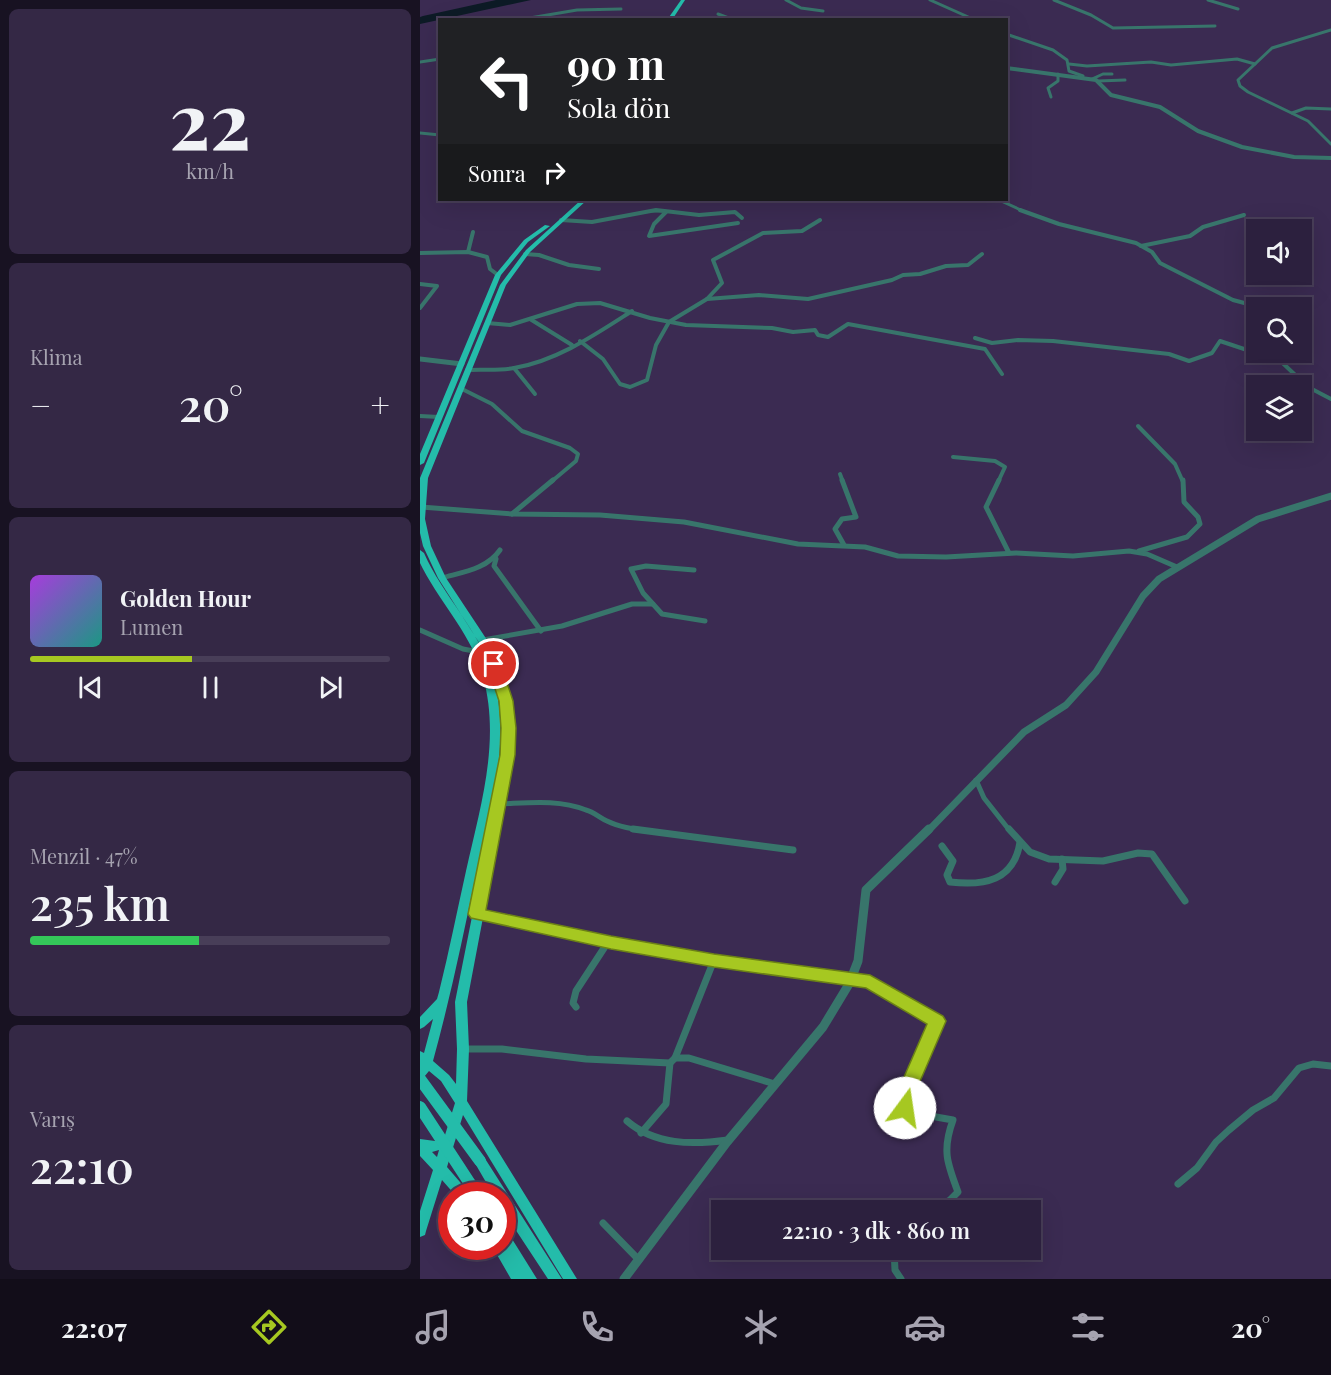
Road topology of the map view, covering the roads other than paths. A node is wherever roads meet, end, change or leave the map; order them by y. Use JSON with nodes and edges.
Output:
{"nodes":[{"id":1,"x":683,"y":0,"type":"edge"},
{"id":2,"x":689,"y":0,"type":"edge"},
{"id":3,"x":786,"y":0,"type":"edge"},
{"id":4,"x":930,"y":0,"type":"edge"},
{"id":5,"x":1054,"y":0,"type":"edge"},
{"id":6,"x":1208,"y":0,"type":"edge"},
{"id":7,"x":621,"y":9,"type":"dead end"},
{"id":8,"x":1238,"y":9,"type":"dead end"},
{"id":9,"x":823,"y":11,"type":"dead end"},
{"id":10,"x":551,"y":14,"type":"junction"},
{"id":11,"x":718,"y":14,"type":"dead end"},
{"id":12,"x":531,"y":18,"type":"edge"},
{"id":13,"x":556,"y":18,"type":"edge"},
{"id":14,"x":670,"y":18,"type":"edge"},
{"id":15,"x":677,"y":18,"type":"edge"},
{"id":16,"x":729,"y":18,"type":"edge"},
{"id":17,"x":970,"y":18,"type":"edge"},
{"id":18,"x":1215,"y":26,"type":"dead end"},
{"id":19,"x":1331,"y":30,"type":"edge"},
{"id":20,"x":1008,"y":35,"type":"edge"},
{"id":21,"x":438,"y":60,"type":"edge"},
{"id":22,"x":420,"y":62,"type":"edge"},
{"id":23,"x":432,"y":62,"type":"junction"},
{"id":24,"x":1255,"y":63,"type":"junction"},
{"id":25,"x":438,"y":64,"type":"edge"},
{"id":26,"x":1069,"y":64,"type":"junction"},
{"id":27,"x":1008,"y":68,"type":"edge"},
{"id":28,"x":1058,"y":74,"type":"junction"},
{"id":29,"x":1112,"y":74,"type":"dead end"},
{"id":30,"x":1083,"y":76,"type":"junction"},
{"id":31,"x":1092,"y":79,"type":"junction"},
{"id":32,"x":1125,"y":80,"type":"dead end"},
{"id":33,"x":1098,"y":81,"type":"junction"},
{"id":34,"x":1051,"y":97,"type":"dead end"},
{"id":35,"x":1331,"y":109,"type":"edge"},
{"id":36,"x":1292,"y":113,"type":"junction"},
{"id":37,"x":420,"y":133,"type":"edge"},
{"id":38,"x":438,"y":135,"type":"edge"},
{"id":39,"x":1322,"y":136,"type":"junction"},
{"id":40,"x":1331,"y":136,"type":"edge"},
{"id":41,"x":1331,"y":144,"type":"edge"},
{"id":42,"x":1331,"y":158,"type":"edge"},
{"id":43,"x":574,"y":201,"type":"edge"},
{"id":44,"x":583,"y":201,"type":"edge"},
{"id":45,"x":1001,"y":201,"type":"edge"},
{"id":46,"x":666,"y":212,"type":"junction"},
{"id":47,"x":1244,"y":215,"type":"dead end"},
{"id":48,"x":742,"y":218,"type":"dead end"},
{"id":49,"x":561,"y":220,"type":"junction"},
{"id":50,"x":820,"y":220,"type":"dead end"},
{"id":51,"x":738,"y":222,"type":"dead end"},
{"id":52,"x":473,"y":232,"type":"dead end"},
{"id":53,"x":1141,"y":246,"type":"junction"},
{"id":54,"x":468,"y":252,"type":"junction"},
{"id":55,"x":420,"y":253,"type":"edge"},
{"id":56,"x":525,"y":254,"type":"junction"},
{"id":57,"x":982,"y":254,"type":"dead end"},
{"id":58,"x":599,"y":269,"type":"dead end"},
{"id":59,"x":498,"y":275,"type":"junction"},
{"id":60,"x":420,"y":284,"type":"edge"},
{"id":61,"x":707,"y":299,"type":"junction"},
{"id":62,"x":1246,"y":303,"type":"edge"},
{"id":63,"x":420,"y":308,"type":"edge"},
{"id":64,"x":632,"y":310,"type":"junction"},
{"id":65,"x":530,"y":319,"type":"junction"},
{"id":66,"x":669,"y":322,"type":"junction"},
{"id":67,"x":487,"y":323,"type":"junction"},
{"id":68,"x":975,"y":338,"type":"dead end"},
{"id":69,"x":580,"y":341,"type":"junction"},
{"id":70,"x":572,"y":345,"type":"junction"},
{"id":71,"x":1246,"y":350,"type":"edge"},
{"id":72,"x":420,"y":359,"type":"edge"},
{"id":73,"x":1283,"y":363,"type":"edge"},
{"id":74,"x":465,"y":367,"type":"junction"},
{"id":75,"x":514,"y":368,"type":"junction"},
{"id":76,"x":1002,"y":374,"type":"dead end"},
{"id":77,"x":460,"y":388,"type":"junction"},
{"id":78,"x":535,"y":394,"type":"dead end"},
{"id":79,"x":1331,"y":399,"type":"edge"},
{"id":80,"x":420,"y":416,"type":"edge"},
{"id":81,"x":439,"y":417,"type":"junction"},
{"id":82,"x":1138,"y":426,"type":"dead end"},
{"id":83,"x":422,"y":452,"type":"edge"},
{"id":84,"x":953,"y":457,"type":"dead end"},
{"id":85,"x":420,"y":463,"type":"edge"},
{"id":86,"x":840,"y":474,"type":"dead end"},
{"id":87,"x":1331,"y":496,"type":"edge"},
{"id":88,"x":421,"y":507,"type":"edge"},
{"id":89,"x":512,"y":514,"type":"junction"},
{"id":90,"x":844,"y":545,"type":"junction"},
{"id":91,"x":500,"y":550,"type":"dead end"},
{"id":92,"x":1135,"y":552,"type":"junction"},
{"id":93,"x":420,"y":553,"type":"edge"},
{"id":94,"x":1009,"y":553,"type":"junction"},
{"id":95,"x":496,"y":559,"type":"junction"},
{"id":96,"x":1178,"y":567,"type":"junction"},
{"id":97,"x":694,"y":570,"type":"dead end"},
{"id":98,"x":442,"y":578,"type":"junction"},
{"id":99,"x":653,"y":604,"type":"junction"},
{"id":100,"x":705,"y":621,"type":"dead end"},
{"id":101,"x":420,"y":630,"type":"edge"},
{"id":102,"x":541,"y":631,"type":"junction"},
{"id":103,"x":483,"y":640,"type":"junction"},
{"id":104,"x":479,"y":652,"type":"junction"},
{"id":105,"x":976,"y":780,"type":"junction"},
{"id":106,"x":499,"y":804,"type":"junction"},
{"id":107,"x":1020,"y":841,"type":"junction"},
{"id":108,"x":942,"y":846,"type":"dead end"},
{"id":109,"x":793,"y":850,"type":"dead end"},
{"id":110,"x":1062,"y":859,"type":"junction"},
{"id":111,"x":1055,"y":882,"type":"dead end"},
{"id":112,"x":1185,"y":901,"type":"dead end"},
{"id":113,"x":477,"y":914,"type":"junction"},
{"id":114,"x":608,"y":942,"type":"junction"},
{"id":115,"x":714,"y":960,"type":"junction"},
{"id":116,"x":849,"y":980,"type":"junction"},
{"id":117,"x":443,"y":1001,"type":"junction"},
{"id":118,"x":576,"y":1007,"type":"dead end"},
{"id":119,"x":420,"y":1024,"type":"edge"},
{"id":120,"x":463,"y":1049,"type":"junction"},
{"id":121,"x":673,"y":1060,"type":"junction"},
{"id":122,"x":422,"y":1064,"type":"edge"},
{"id":123,"x":1331,"y":1066,"type":"edge"},
{"id":124,"x":445,"y":1078,"type":"junction"},
{"id":125,"x":420,"y":1080,"type":"edge"},
{"id":126,"x":775,"y":1084,"type":"junction"},
{"id":127,"x":461,"y":1102,"type":"junction"},
{"id":128,"x":420,"y":1107,"type":"edge"},
{"id":129,"x":627,"y":1121,"type":"dead end"},
{"id":130,"x":640,"y":1133,"type":"junction"},
{"id":131,"x":450,"y":1136,"type":"junction"},
{"id":132,"x":729,"y":1140,"type":"junction"},
{"id":133,"x":420,"y":1146,"type":"edge"},
{"id":134,"x":439,"y":1168,"type":"junction"},
{"id":135,"x":452,"y":1182,"type":"edge"},
{"id":136,"x":469,"y":1182,"type":"edge"},
{"id":137,"x":493,"y":1182,"type":"edge"},
{"id":138,"x":1178,"y":1184,"type":"dead end"},
{"id":139,"x":950,"y":1200,"type":"edge"},
{"id":140,"x":516,"y":1218,"type":"edge"},
{"id":141,"x":603,"y":1223,"type":"dead end"},
{"id":142,"x":420,"y":1231,"type":"edge"},
{"id":143,"x":516,"y":1257,"type":"edge"},
{"id":144,"x":506,"y":1260,"type":"edge"},
{"id":145,"x":639,"y":1260,"type":"junction"},
{"id":146,"x":894,"y":1260,"type":"edge"},
{"id":147,"x":518,"y":1279,"type":"edge"},
{"id":148,"x":530,"y":1279,"type":"edge"},
{"id":149,"x":555,"y":1279,"type":"edge"},
{"id":150,"x":570,"y":1279,"type":"edge"},
{"id":151,"x":624,"y":1279,"type":"edge"},
{"id":152,"x":901,"y":1279,"type":"edge"}],
"edges":[{"from":1,"to":14,"type":"highway"},
{"from":2,"to":15,"type":"highway"},
{"from":3,"to":9,"type":"street"},
{"from":4,"to":17,"type":"street"},
{"from":5,"to":18,"type":"street"},
{"from":6,"to":8,"type":"street"},
{"from":7,"to":10,"type":"street"},
{"from":10,"to":12,"type":"street"},
{"from":10,"to":13,"type":"street"},
{"from":11,"to":16,"type":"street"},
{"from":19,"to":24,"type":"street"},
{"from":20,"to":26,"type":"street"},
{"from":21,"to":23,"type":"street"},
{"from":22,"to":23,"type":"street"},
{"from":23,"to":25,"type":"street"},
{"from":24,"to":26,"type":"street"},
{"from":24,"to":36,"type":"street"},
{"from":26,"to":30,"type":"street"},
{"from":27,"to":28,"type":"street"},
{"from":28,"to":30,"type":"street"},
{"from":28,"to":34,"type":"street"},
{"from":29,"to":31,"type":"street"},
{"from":30,"to":31,"type":"street"},
{"from":31,"to":33,"type":"street"},
{"from":32,"to":33,"type":"street"},
{"from":33,"to":42,"type":"street"},
{"from":35,"to":36,"type":"street"},
{"from":36,"to":39,"type":"street"},
{"from":37,"to":38,"type":"street"},
{"from":39,"to":40,"type":"street"},
{"from":39,"to":41,"type":"street"},
{"from":43,"to":59,"type":"highway"},
{"from":44,"to":49,"type":"highway"},
{"from":45,"to":53,"type":"street"},
{"from":46,"to":48,"type":"street"},
{"from":46,"to":49,"type":"street"},
{"from":46,"to":51,"type":"street"},
{"from":47,"to":53,"type":"street"},
{"from":49,"to":56,"type":"highway"},
{"from":50,"to":61,"type":"street"},
{"from":52,"to":54,"type":"street"},
{"from":53,"to":62,"type":"street"},
{"from":54,"to":55,"type":"street"},
{"from":54,"to":59,"type":"street"},
{"from":56,"to":58,"type":"street"},
{"from":56,"to":67,"type":"highway"},
{"from":57,"to":61,"type":"street"},
{"from":59,"to":74,"type":"highway"},
{"from":60,"to":63,"type":"street"},
{"from":61,"to":66,"type":"street"},
{"from":64,"to":65,"type":"street"},
{"from":64,"to":66,"type":"street"},
{"from":64,"to":69,"type":"street"},
{"from":65,"to":67,"type":"street"},
{"from":65,"to":70,"type":"street"},
{"from":66,"to":69,"type":"street"},
{"from":66,"to":76,"type":"street"},
{"from":67,"to":74,"type":"highway"},
{"from":68,"to":71,"type":"street"},
{"from":69,"to":70,"type":"street"},
{"from":70,"to":75,"type":"street"},
{"from":72,"to":74,"type":"street"},
{"from":73,"to":79,"type":"street"},
{"from":74,"to":75,"type":"street"},
{"from":74,"to":77,"type":"highway"},
{"from":74,"to":81,"type":"highway"},
{"from":75,"to":78,"type":"street"},
{"from":77,"to":88,"type":"highway"},
{"from":77,"to":89,"type":"street"},
{"from":80,"to":81,"type":"street"},
{"from":81,"to":83,"type":"highway"},
{"from":82,"to":92,"type":"street"},
{"from":83,"to":85,"type":"highway"},
{"from":84,"to":94,"type":"street"},
{"from":86,"to":90,"type":"street"},
{"from":87,"to":96,"type":"street"},
{"from":88,"to":89,"type":"street"},
{"from":88,"to":98,"type":"highway"},
{"from":89,"to":90,"type":"street"},
{"from":90,"to":94,"type":"street"},
{"from":91,"to":95,"type":"street"},
{"from":92,"to":94,"type":"street"},
{"from":92,"to":96,"type":"street"},
{"from":93,"to":104,"type":"highway"},
{"from":95,"to":98,"type":"street"},
{"from":95,"to":102,"type":"street"},
{"from":96,"to":105,"type":"street"},
{"from":97,"to":99,"type":"street"},
{"from":98,"to":103,"type":"highway"},
{"from":99,"to":100,"type":"street"},
{"from":99,"to":102,"type":"street"},
{"from":101,"to":104,"type":"street"},
{"from":102,"to":103,"type":"street"},
{"from":103,"to":106,"type":"highway"},
{"from":104,"to":117,"type":"highway"},
{"from":105,"to":107,"type":"street"},
{"from":105,"to":116,"type":"street"},
{"from":106,"to":109,"type":"street"},
{"from":106,"to":113,"type":"highway"},
{"from":107,"to":108,"type":"street"},
{"from":107,"to":110,"type":"street"},
{"from":110,"to":111,"type":"street"},
{"from":110,"to":112,"type":"street"},
{"from":113,"to":114,"type":"street"},
{"from":113,"to":120,"type":"highway"},
{"from":114,"to":115,"type":"street"},
{"from":114,"to":118,"type":"street"},
{"from":115,"to":116,"type":"street"},
{"from":115,"to":121,"type":"street"},
{"from":116,"to":126,"type":"street"},
{"from":116,"to":139,"type":"street"},
{"from":117,"to":119,"type":"highway"},
{"from":117,"to":122,"type":"highway"},
{"from":120,"to":121,"type":"street"},
{"from":120,"to":127,"type":"highway"},
{"from":121,"to":126,"type":"street"},
{"from":121,"to":130,"type":"street"},
{"from":122,"to":124,"type":"highway"},
{"from":123,"to":138,"type":"street"},
{"from":124,"to":125,"type":"highway"},
{"from":124,"to":127,"type":"highway"},
{"from":125,"to":137,"type":"highway","bridge":true},
{"from":126,"to":132,"type":"street"},
{"from":127,"to":131,"type":"highway"},
{"from":127,"to":150,"type":"highway"},
{"from":128,"to":136,"type":"highway","bridge":true},
{"from":129,"to":130,"type":"street"},
{"from":130,"to":132,"type":"street"},
{"from":131,"to":133,"type":"highway"},
{"from":131,"to":134,"type":"highway"},
{"from":132,"to":145,"type":"street"},
{"from":133,"to":134,"type":"highway"},
{"from":134,"to":135,"type":"highway"},
{"from":134,"to":142,"type":"highway"},
{"from":140,"to":149,"type":"highway"},
{"from":141,"to":145,"type":"street"},
{"from":143,"to":148,"type":"highway"},
{"from":144,"to":147,"type":"highway"},
{"from":145,"to":151,"type":"street"},
{"from":146,"to":152,"type":"street"}]}
